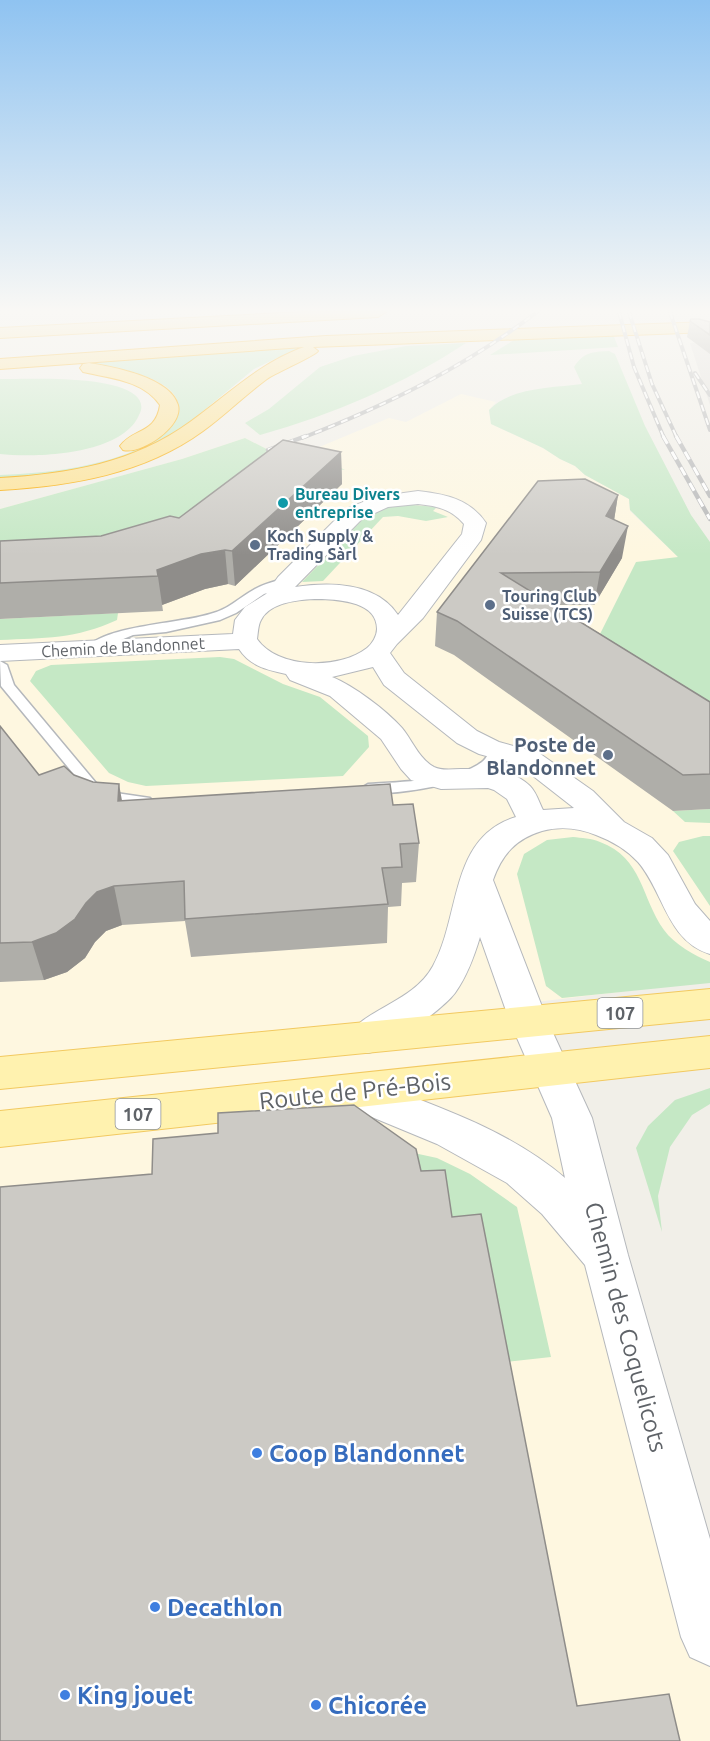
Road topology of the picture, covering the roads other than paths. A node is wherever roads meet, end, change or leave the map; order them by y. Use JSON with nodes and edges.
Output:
{"nodes":[{"id":1,"x":162,"y":393,"type":"edge"},
{"id":2,"x":236,"y":393,"type":"edge"},
{"id":3,"x":0,"y":470,"type":"edge"},
{"id":4,"x":0,"y":484,"type":"edge"},
{"id":5,"x":280,"y":591,"type":"junction"},
{"id":6,"x":246,"y":641,"type":"junction"},
{"id":7,"x":383,"y":646,"type":"junction"},
{"id":8,"x":92,"y":648,"type":"junction"},
{"id":9,"x":0,"y":653,"type":"edge"},
{"id":10,"x":0,"y":665,"type":"edge"},
{"id":11,"x":287,"y":668,"type":"junction"},
{"id":12,"x":498,"y":750,"type":"junction"},
{"id":13,"x":441,"y":779,"type":"junction"},
{"id":14,"x":354,"y":790,"type":"edge"},
{"id":15,"x":164,"y":803,"type":"edge"},
{"id":16,"x":534,"y":821,"type":"junction"},
{"id":17,"x":614,"y":831,"type":"junction"},
{"id":18,"x":477,"y":882,"type":"junction"},
{"id":19,"x":710,"y":941,"type":"edge"},
{"id":20,"x":710,"y":1004,"type":"edge"},
{"id":21,"x":529,"y":1022,"type":"junction"},
{"id":22,"x":366,"y":1038,"type":"junction"},
{"id":23,"x":710,"y":1052,"type":"edge"},
{"id":24,"x":549,"y":1069,"type":"junction"},
{"id":25,"x":0,"y":1073,"type":"edge"},
{"id":26,"x":352,"y":1091,"type":"junction"},
{"id":27,"x":0,"y":1130,"type":"edge"},
{"id":28,"x":605,"y":1255,"type":"junction"},
{"id":29,"x":710,"y":1637,"type":"edge"}],
"edges":[{"from":1,"to":3,"type":"highway"},
{"from":2,"to":4,"type":"highway"},
{"from":5,"to":6,"type":"street"},
{"from":5,"to":7,"type":"street"},
{"from":5,"to":7,"type":"street"},
{"from":5,"to":8,"type":"lane"},
{"from":6,"to":8,"type":"street","name":"Chemin de Blandonnet"},
{"from":6,"to":11,"type":"street"},
{"from":7,"to":11,"type":"street"},
{"from":7,"to":12,"type":"street"},
{"from":8,"to":9,"type":"street","name":"Chemin de Blandonnet"},
{"from":10,"to":15,"type":"lane"},
{"from":11,"to":13,"type":"street"},
{"from":12,"to":13,"type":"lane"},
{"from":12,"to":17,"type":"street"},
{"from":13,"to":14,"type":"lane"},
{"from":13,"to":16,"type":"street"},
{"from":16,"to":17,"type":"street"},
{"from":16,"to":18,"type":"street"},
{"from":17,"to":19,"type":"street"},
{"from":18,"to":21,"type":"street"},
{"from":18,"to":22,"type":"street"},
{"from":20,"to":21,"type":"main road","number":"107"},
{"from":21,"to":22,"type":"main road","number":"107"},
{"from":21,"to":24,"type":"street","name":"Chemin des Coquelicots"},
{"from":22,"to":25,"type":"main road","number":"107"},
{"from":23,"to":24,"type":"main road","name":"Route de Pré-Bois","number":"107"},
{"from":24,"to":26,"type":"main road","name":"Route de Pré-Bois","number":"107"},
{"from":24,"to":28,"type":"street","name":"Chemin des Coquelicots"},
{"from":26,"to":27,"type":"main road","name":"Route de Pré-Bois","number":"107"},
{"from":26,"to":28,"type":"street"},
{"from":28,"to":29,"type":"street","name":"Chemin des Coquelicots"}]}
